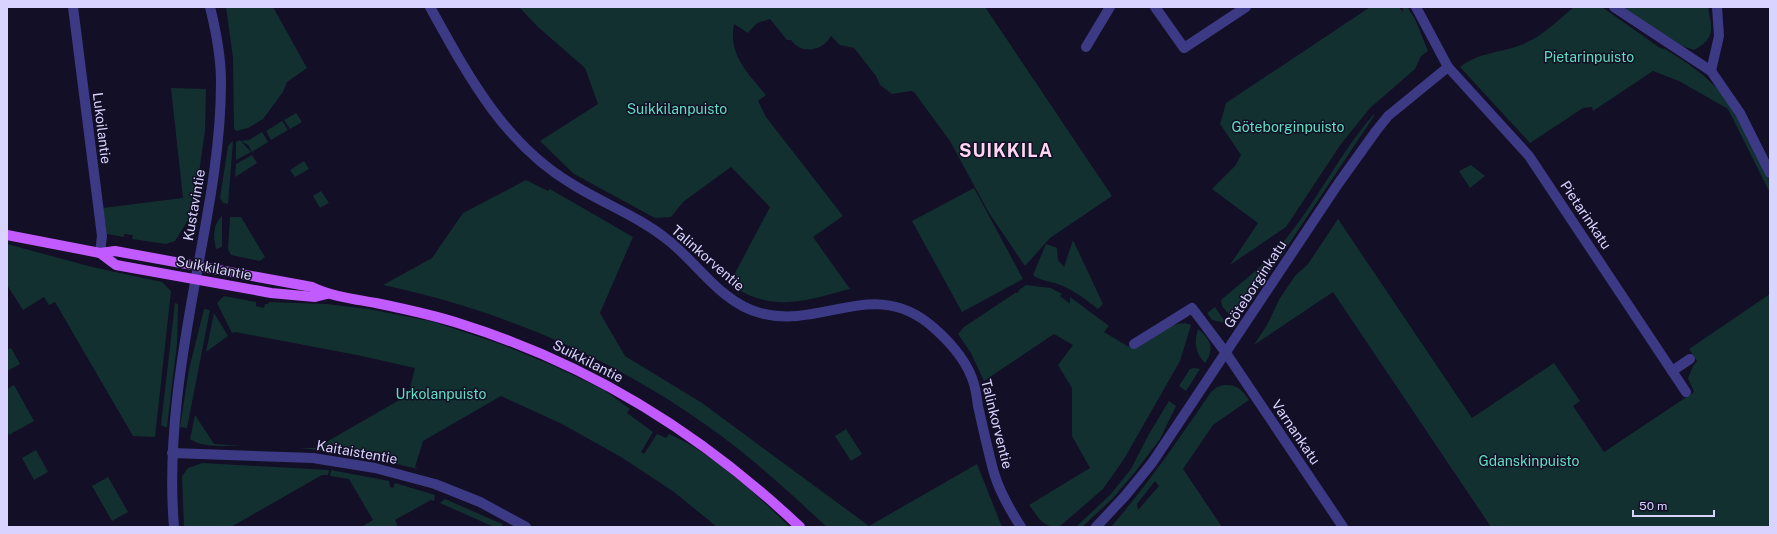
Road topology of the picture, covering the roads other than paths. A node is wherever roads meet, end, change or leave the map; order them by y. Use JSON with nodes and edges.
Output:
{"nodes":[{"id":1,"x":73,"y":7,"type":"edge"},
{"id":2,"x":210,"y":7,"type":"edge"},
{"id":3,"x":430,"y":7,"type":"edge"},
{"id":4,"x":1110,"y":7,"type":"edge"},
{"id":5,"x":1155,"y":7,"type":"edge"},
{"id":6,"x":1246,"y":7,"type":"edge"},
{"id":7,"x":1416,"y":7,"type":"edge"},
{"id":8,"x":1614,"y":7,"type":"edge"},
{"id":9,"x":1717,"y":7,"type":"edge"},
{"id":10,"x":1086,"y":47,"type":"dead end"},
{"id":11,"x":1448,"y":67,"type":"junction"},
{"id":12,"x":1711,"y":72,"type":"junction"},
{"id":13,"x":1770,"y":173,"type":"edge"},
{"id":14,"x":7,"y":235,"type":"edge"},
{"id":15,"x":100,"y":253,"type":"junction"},
{"id":16,"x":198,"y":266,"type":"junction"},
{"id":17,"x":196,"y":279,"type":"junction"},
{"id":18,"x":327,"y":294,"type":"junction"},
{"id":19,"x":1134,"y":344,"type":"dead end"},
{"id":20,"x":1226,"y":353,"type":"junction"},
{"id":21,"x":1690,"y":359,"type":"dead end"},
{"id":22,"x":1672,"y":371,"type":"junction"},
{"id":23,"x":1686,"y":392,"type":"dead end"},
{"id":24,"x":172,"y":453,"type":"junction"},
{"id":25,"x":174,"y":527,"type":"edge"},
{"id":26,"x":526,"y":527,"type":"edge"},
{"id":27,"x":800,"y":527,"type":"edge"},
{"id":28,"x":1022,"y":527,"type":"edge"},
{"id":29,"x":1096,"y":527,"type":"edge"},
{"id":30,"x":1342,"y":527,"type":"edge"}],
"edges":[{"from":1,"to":15,"type":"street","name":"Lukoilantie"},
{"from":2,"to":16,"type":"street","name":"Kustavintie"},
{"from":3,"to":28,"type":"street","name":"Talinkorventie"},
{"from":4,"to":10,"type":"street"},
{"from":5,"to":6,"type":"street"},
{"from":7,"to":11,"type":"street","name":"Pietarinkatu"},
{"from":8,"to":12,"type":"street"},
{"from":9,"to":12,"type":"street"},
{"from":11,"to":20,"type":"street","name":"Göteborginkatu"},
{"from":11,"to":22,"type":"street","name":"Pietarinkatu"},
{"from":12,"to":13,"type":"street"},
{"from":14,"to":15,"type":"main road","name":"Suikkilantie"},
{"from":15,"to":16,"type":"main road","name":"Suikkilantie"},
{"from":15,"to":17,"type":"main road","name":"Suikkilantie"},
{"from":16,"to":17,"type":"street","name":"Kustavintie"},
{"from":16,"to":18,"type":"main road","name":"Suikkilantie"},
{"from":17,"to":18,"type":"main road","name":"Suikkilantie"},
{"from":17,"to":24,"type":"street","name":"Kustavintie"},
{"from":18,"to":27,"type":"main road","name":"Suikkilantie"},
{"from":19,"to":20,"type":"street","name":"Varnankatu"},
{"from":20,"to":29,"type":"street","name":"Göteborginkatu"},
{"from":20,"to":30,"type":"street","name":"Varnankatu"},
{"from":21,"to":22,"type":"street"},
{"from":22,"to":23,"type":"street","name":"Pietarinkatu"},
{"from":24,"to":25,"type":"street","name":"Kustavintie"},
{"from":24,"to":26,"type":"street","name":"Kaitaistentie"}]}
